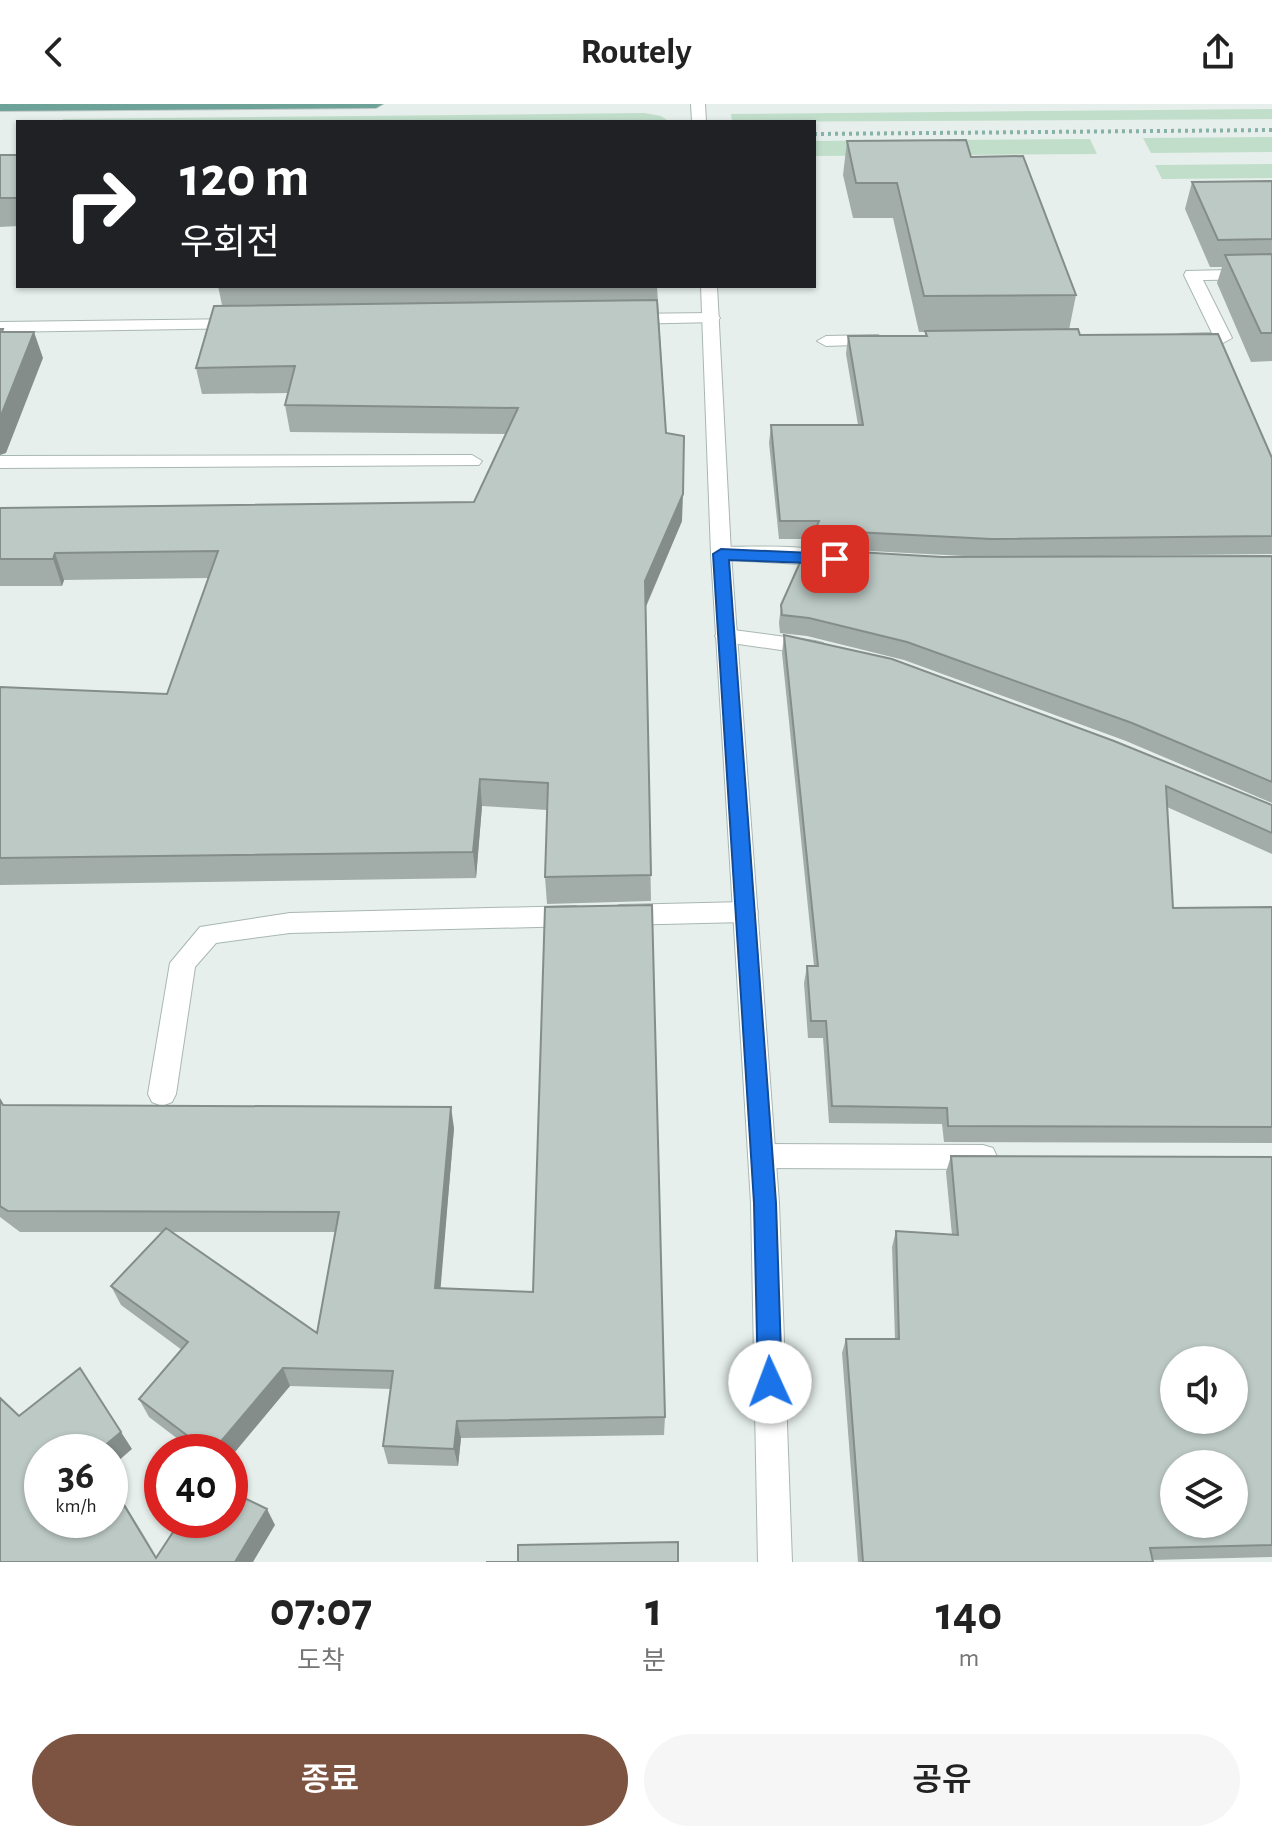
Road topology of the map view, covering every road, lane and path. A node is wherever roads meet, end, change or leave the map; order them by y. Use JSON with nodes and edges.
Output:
{"nodes":[{"id":1,"x":376,"y":104,"type":"edge"},
{"id":2,"x":0,"y":107,"type":"edge"},
{"id":3,"x":1272,"y":130,"type":"edge"},
{"id":4,"x":816,"y":134,"type":"edge"},
{"id":5,"x":1272,"y":274,"type":"edge"},
{"id":6,"x":709,"y":288,"type":"edge"},
{"id":7,"x":711,"y":318,"type":"junction"},
{"id":8,"x":600,"y":319,"type":"edge"},
{"id":9,"x":253,"y":324,"type":"edge"},
{"id":10,"x":0,"y":327,"type":"edge"},
{"id":11,"x":1175,"y":338,"type":"edge"},
{"id":12,"x":890,"y":340,"type":"edge"},
{"id":13,"x":826,"y":341,"type":"dead end"},
{"id":14,"x":472,"y":461,"type":"dead end"},
{"id":15,"x":0,"y":462,"type":"edge"},
{"id":16,"x":721,"y":554,"type":"junction"},
{"id":17,"x":859,"y":561,"type":"edge"},
{"id":18,"x":726,"y":636,"type":"junction"},
{"id":19,"x":836,"y":653,"type":"edge"},
{"id":20,"x":745,"y":912,"type":"junction"},
{"id":21,"x":162,"y":1094,"type":"dead end"},
{"id":22,"x":762,"y":1156,"type":"junction"},
{"id":23,"x":1017,"y":1157,"type":"edge"},
{"id":24,"x":775,"y":1562,"type":"edge"}],
"edges":[{"from":1,"to":2,"type":"main road"},
{"from":3,"to":4,"type":"path"},
{"from":5,"to":11,"type":"street"},
{"from":6,"to":7,"type":"street"},
{"from":7,"to":8,"type":"street"},
{"from":7,"to":16,"type":"street"},
{"from":9,"to":10,"type":"street"},
{"from":12,"to":13,"type":"street"},
{"from":14,"to":15,"type":"street"},
{"from":16,"to":17,"type":"street"},
{"from":16,"to":18,"type":"street"},
{"from":18,"to":19,"type":"street"},
{"from":18,"to":20,"type":"street"},
{"from":20,"to":21,"type":"street"},
{"from":20,"to":22,"type":"street"},
{"from":22,"to":23,"type":"street"},
{"from":22,"to":24,"type":"street"}]}
